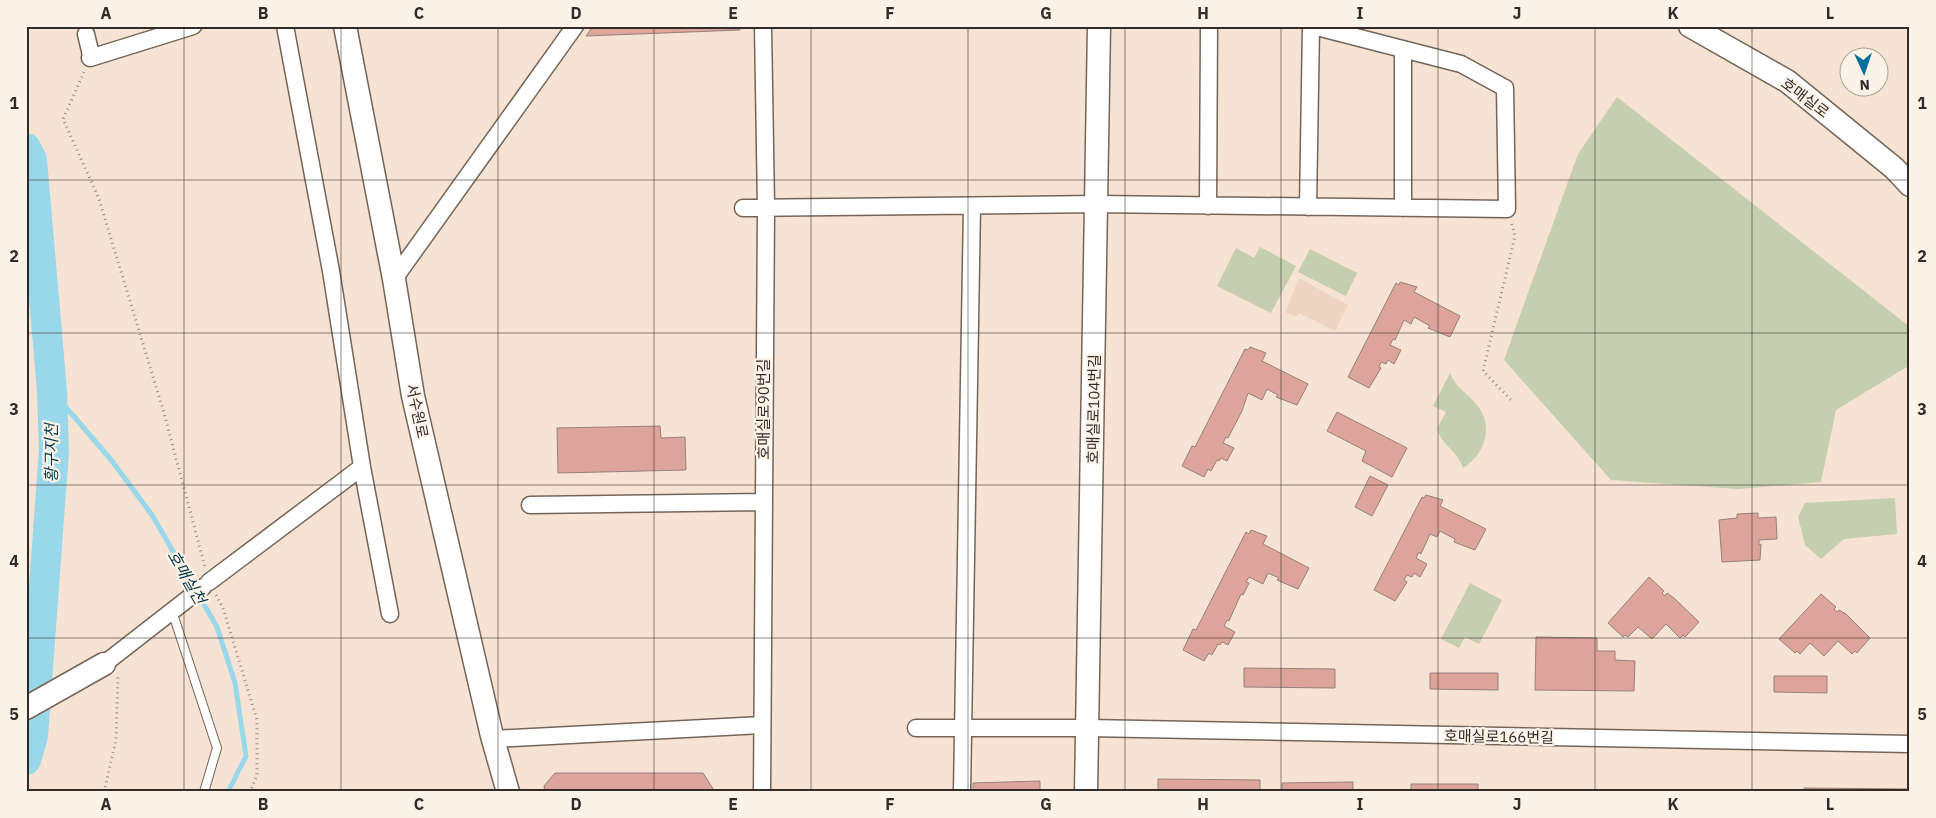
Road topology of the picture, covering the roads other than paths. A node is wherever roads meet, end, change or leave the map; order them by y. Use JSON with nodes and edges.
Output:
{"nodes":[{"id":1,"x":193,"y":26,"type":"edge"},
{"id":2,"x":285,"y":26,"type":"edge"},
{"id":3,"x":345,"y":26,"type":"edge"},
{"id":4,"x":575,"y":26,"type":"edge"},
{"id":5,"x":763,"y":26,"type":"edge"},
{"id":6,"x":1100,"y":26,"type":"edge"},
{"id":7,"x":1209,"y":26,"type":"edge"},
{"id":8,"x":1312,"y":26,"type":"edge"},
{"id":9,"x":1690,"y":26,"type":"edge"},
{"id":10,"x":86,"y":34,"type":"dead end"},
{"id":11,"x":1403,"y":49,"type":"junction"},
{"id":12,"x":1910,"y":185,"type":"edge"},
{"id":13,"x":1097,"y":204,"type":"junction"},
{"id":14,"x":972,"y":206,"type":"junction"},
{"id":15,"x":1208,"y":206,"type":"junction"},
{"id":16,"x":1308,"y":207,"type":"junction"},
{"id":17,"x":743,"y":208,"type":"dead end"},
{"id":18,"x":766,"y":208,"type":"junction"},
{"id":19,"x":1403,"y":208,"type":"junction"},
{"id":20,"x":394,"y":279,"type":"junction"},
{"id":21,"x":362,"y":467,"type":"junction"},
{"id":22,"x":764,"y":502,"type":"junction"},
{"id":23,"x":530,"y":505,"type":"dead end"},
{"id":24,"x":177,"y":608,"type":"junction"},
{"id":25,"x":390,"y":614,"type":"dead end"},
{"id":26,"x":109,"y":661,"type":"joint"},
{"id":27,"x":26,"y":708,"type":"edge"},
{"id":28,"x":762,"y":725,"type":"junction"},
{"id":29,"x":916,"y":728,"type":"dead end"},
{"id":30,"x":962,"y":728,"type":"junction"},
{"id":31,"x":1088,"y":728,"type":"junction"},
{"id":32,"x":492,"y":739,"type":"junction"},
{"id":33,"x":1910,"y":744,"type":"edge"},
{"id":34,"x":204,"y":792,"type":"edge"},
{"id":35,"x":508,"y":792,"type":"edge"},
{"id":36,"x":762,"y":792,"type":"edge"},
{"id":37,"x":962,"y":792,"type":"edge"},
{"id":38,"x":1086,"y":792,"type":"edge"}],
"edges":[{"from":1,"to":10,"type":"street"},
{"from":2,"to":21,"type":"street"},
{"from":3,"to":20,"type":"street","name":"서수원로"},
{"from":4,"to":20,"type":"street"},
{"from":5,"to":18,"type":"street","name":"호매실로90번길"},
{"from":6,"to":13,"type":"street","name":"호매실로104번길"},
{"from":7,"to":15,"type":"street"},
{"from":8,"to":11,"type":"street"},
{"from":8,"to":16,"type":"street"},
{"from":9,"to":12,"type":"street","name":"호매실로"},
{"from":11,"to":19,"type":"street"},
{"from":11,"to":19,"type":"street"},
{"from":13,"to":14,"type":"street"},
{"from":13,"to":15,"type":"street"},
{"from":13,"to":31,"type":"street","name":"호매실로104번길"},
{"from":14,"to":18,"type":"street"},
{"from":14,"to":30,"type":"street"},
{"from":15,"to":16,"type":"street"},
{"from":16,"to":19,"type":"street"},
{"from":17,"to":18,"type":"street"},
{"from":18,"to":22,"type":"street","name":"호매실로90번길"},
{"from":20,"to":32,"type":"street","name":"서수원로"},
{"from":21,"to":24,"type":"street"},
{"from":21,"to":25,"type":"street"},
{"from":22,"to":23,"type":"street"},
{"from":22,"to":28,"type":"street","name":"호매실로90번길"},
{"from":24,"to":26,"type":"street"},
{"from":24,"to":34,"type":"lane"},
{"from":26,"to":27,"type":"street"},
{"from":28,"to":32,"type":"street"},
{"from":28,"to":36,"type":"street","name":"호매실로90번길"},
{"from":29,"to":30,"type":"street","name":"호매실로166번길"},
{"from":30,"to":31,"type":"street","name":"호매실로166번길"},
{"from":30,"to":37,"type":"street"},
{"from":31,"to":33,"type":"street","name":"호매실로166번길"},
{"from":31,"to":38,"type":"street","name":"호매실로104번길"},
{"from":32,"to":35,"type":"street","name":"서수원로"}]}
